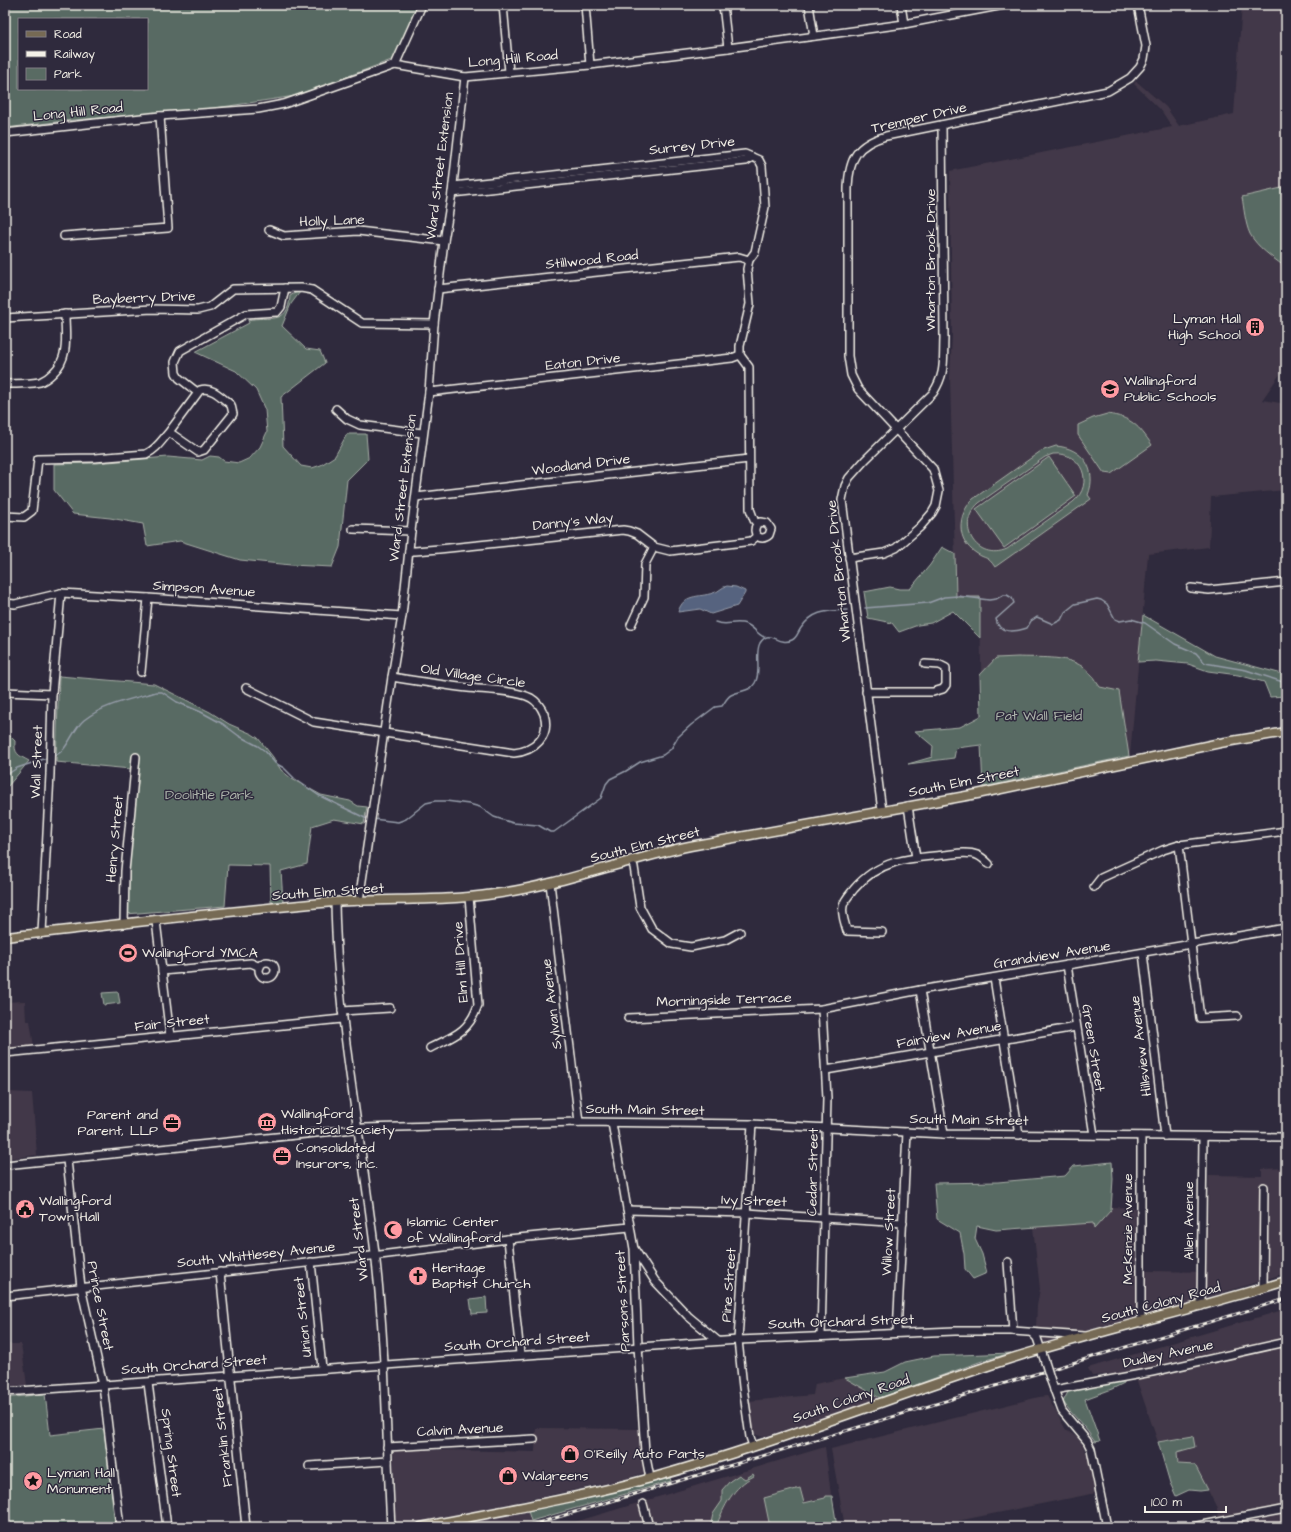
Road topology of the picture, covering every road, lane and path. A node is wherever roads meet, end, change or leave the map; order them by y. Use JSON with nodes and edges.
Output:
{"nodes":[{"id":1,"x":422,"y":5,"type":"edge"},
{"id":2,"x":503,"y":5,"type":"edge"},
{"id":3,"x":584,"y":5,"type":"edge"},
{"id":4,"x":723,"y":5,"type":"edge"},
{"id":5,"x":809,"y":5,"type":"edge"},
{"id":6,"x":901,"y":5,"type":"edge"},
{"id":7,"x":1004,"y":5,"type":"edge"},
{"id":8,"x":1138,"y":5,"type":"edge"},
{"id":9,"x":904,"y":24,"type":"junction"},
{"id":10,"x":814,"y":36,"type":"junction"},
{"id":11,"x":728,"y":48,"type":"junction"},
{"id":12,"x":395,"y":65,"type":"junction"},
{"id":13,"x":590,"y":65,"type":"junction"},
{"id":14,"x":510,"y":72,"type":"junction"},
{"id":15,"x":465,"y":77,"type":"junction"},
{"id":16,"x":160,"y":116,"type":"junction"},
{"id":17,"x":942,"y":125,"type":"junction"},
{"id":18,"x":5,"y":133,"type":"edge"},
{"id":19,"x":752,"y":157,"type":"junction"},
{"id":20,"x":453,"y":186,"type":"junction"},
{"id":21,"x":452,"y":193,"type":"junction"},
{"id":22,"x":269,"y":230,"type":"dead end"},
{"id":23,"x":64,"y":236,"type":"dead end"},
{"id":24,"x":444,"y":241,"type":"junction"},
{"id":25,"x":749,"y":260,"type":"junction"},
{"id":26,"x":285,"y":288,"type":"junction"},
{"id":27,"x":438,"y":289,"type":"junction"},
{"id":28,"x":65,"y":314,"type":"junction"},
{"id":29,"x":5,"y":318,"type":"edge"},
{"id":30,"x":434,"y":324,"type":"junction"},
{"id":31,"x":740,"y":355,"type":"junction"},
{"id":32,"x":5,"y":384,"type":"edge"},
{"id":33,"x":197,"y":392,"type":"junction"},
{"id":34,"x":429,"y":392,"type":"junction"},
{"id":35,"x":336,"y":409,"type":"dead end"},
{"id":36,"x":897,"y":430,"type":"junction"},
{"id":37,"x":169,"y":432,"type":"junction"},
{"id":38,"x":422,"y":433,"type":"junction"},
{"id":39,"x":749,"y":459,"type":"junction"},
{"id":40,"x":416,"y":497,"type":"junction"},
{"id":41,"x":5,"y":516,"type":"edge"},
{"id":42,"x":757,"y":524,"type":"junction"},
{"id":43,"x":353,"y":529,"type":"dead end"},
{"id":44,"x":411,"y":531,"type":"junction"},
{"id":45,"x":757,"y":536,"type":"junction"},
{"id":46,"x":654,"y":546,"type":"junction"},
{"id":47,"x":408,"y":551,"type":"junction"},
{"id":48,"x":849,"y":558,"type":"junction"},
{"id":49,"x":1286,"y":582,"type":"edge"},
{"id":50,"x":1191,"y":588,"type":"dead end"},
{"id":51,"x":61,"y":593,"type":"junction"},
{"id":52,"x":148,"y":598,"type":"junction"},
{"id":53,"x":5,"y":604,"type":"edge"},
{"id":54,"x":402,"y":616,"type":"junction"},
{"id":55,"x":631,"y":625,"type":"dead end"},
{"id":56,"x":925,"y":664,"type":"dead end"},
{"id":57,"x":142,"y":672,"type":"dead end"},
{"id":58,"x":392,"y":677,"type":"junction"},
{"id":59,"x":246,"y":688,"type":"dead end"},
{"id":60,"x":5,"y":692,"type":"edge"},
{"id":61,"x":866,"y":692,"type":"junction"},
{"id":62,"x":52,"y":694,"type":"junction"},
{"id":63,"x":1286,"y":732,"type":"edge"},
{"id":64,"x":384,"y":733,"type":"junction"},
{"id":65,"x":136,"y":757,"type":"dead end"},
{"id":66,"x":908,"y":806,"type":"junction"},
{"id":67,"x":882,"y":811,"type":"junction"},
{"id":68,"x":1286,"y":831,"type":"edge"},
{"id":69,"x":1179,"y":845,"type":"junction"},
{"id":70,"x":916,"y":858,"type":"junction"},
{"id":71,"x":631,"y":860,"type":"junction"},
{"id":72,"x":989,"y":864,"type":"dead end"},
{"id":73,"x":550,"y":883,"type":"junction"},
{"id":74,"x":1094,"y":888,"type":"dead end"},
{"id":75,"x":469,"y":896,"type":"junction"},
{"id":76,"x":359,"y":901,"type":"junction"},
{"id":77,"x":335,"y":902,"type":"junction"},
{"id":78,"x":156,"y":921,"type":"junction"},
{"id":79,"x":124,"y":924,"type":"junction"},
{"id":80,"x":1286,"y":928,"type":"edge"},
{"id":81,"x":740,"y":932,"type":"dead end"},
{"id":82,"x":882,"y":932,"type":"dead end"},
{"id":83,"x":42,"y":933,"type":"junction"},
{"id":84,"x":5,"y":936,"type":"edge"},
{"id":85,"x":1192,"y":944,"type":"junction"},
{"id":86,"x":1143,"y":953,"type":"junction"},
{"id":87,"x":1067,"y":965,"type":"junction"},
{"id":88,"x":260,"y":967,"type":"dead end"},
{"id":89,"x":162,"y":971,"type":"junction"},
{"id":90,"x":994,"y":978,"type":"junction"},
{"id":91,"x":920,"y":990,"type":"junction"},
{"id":92,"x":390,"y":1008,"type":"dead end"},
{"id":93,"x":822,"y":1009,"type":"junction"},
{"id":94,"x":342,"y":1011,"type":"junction"},
{"id":95,"x":1236,"y":1016,"type":"dead end"},
{"id":96,"x":628,"y":1018,"type":"dead end"},
{"id":97,"x":342,"y":1019,"type":"junction"},
{"id":98,"x":1076,"y":1027,"type":"junction"},
{"id":99,"x":170,"y":1036,"type":"junction"},
{"id":100,"x":1003,"y":1038,"type":"junction"},
{"id":101,"x":430,"y":1048,"type":"dead end"},
{"id":102,"x":930,"y":1052,"type":"junction"},
{"id":103,"x":5,"y":1053,"type":"edge"},
{"id":104,"x":826,"y":1070,"type":"junction"},
{"id":105,"x":579,"y":1122,"type":"junction"},
{"id":106,"x":612,"y":1123,"type":"junction"},
{"id":107,"x":752,"y":1124,"type":"junction"},
{"id":108,"x":358,"y":1128,"type":"junction"},
{"id":109,"x":827,"y":1129,"type":"junction"},
{"id":110,"x":907,"y":1132,"type":"junction"},
{"id":111,"x":944,"y":1134,"type":"junction"},
{"id":112,"x":1019,"y":1135,"type":"junction"},
{"id":113,"x":1094,"y":1135,"type":"junction"},
{"id":114,"x":1141,"y":1136,"type":"junction"},
{"id":115,"x":1165,"y":1136,"type":"junction"},
{"id":116,"x":1202,"y":1137,"type":"junction"},
{"id":117,"x":1286,"y":1137,"type":"edge"},
{"id":118,"x":66,"y":1160,"type":"junction"},
{"id":119,"x":5,"y":1165,"type":"edge"},
{"id":120,"x":1264,"y":1187,"type":"dead end"},
{"id":121,"x":627,"y":1210,"type":"junction"},
{"id":122,"x":747,"y":1213,"type":"junction"},
{"id":123,"x":824,"y":1218,"type":"junction"},
{"id":124,"x":903,"y":1223,"type":"junction"},
{"id":125,"x":630,"y":1227,"type":"junction"},
{"id":126,"x":508,"y":1239,"type":"junction"},
{"id":127,"x":634,"y":1249,"type":"junction"},
{"id":128,"x":375,"y":1254,"type":"junction"},
{"id":129,"x":311,"y":1262,"type":"junction"},
{"id":130,"x":1008,"y":1262,"type":"dead end"},
{"id":131,"x":220,"y":1272,"type":"junction"},
{"id":132,"x":1286,"y":1281,"type":"edge"},
{"id":133,"x":81,"y":1287,"type":"junction"},
{"id":134,"x":1263,"y":1288,"type":"junction"},
{"id":135,"x":5,"y":1296,"type":"edge"},
{"id":136,"x":1201,"y":1306,"type":"junction"},
{"id":137,"x":1141,"y":1323,"type":"junction"},
{"id":138,"x":1013,"y":1331,"type":"junction"},
{"id":139,"x":897,"y":1333,"type":"junction"},
{"id":140,"x":1032,"y":1333,"type":"junction"},
{"id":141,"x":821,"y":1336,"type":"junction"},
{"id":142,"x":1091,"y":1336,"type":"junction"},
{"id":143,"x":738,"y":1340,"type":"junction"},
{"id":144,"x":718,"y":1341,"type":"junction"},
{"id":145,"x":1286,"y":1342,"type":"edge"},
{"id":146,"x":638,"y":1346,"type":"junction"},
{"id":147,"x":1042,"y":1350,"type":"junction"},
{"id":148,"x":520,"y":1354,"type":"junction"},
{"id":149,"x":384,"y":1365,"type":"junction"},
{"id":150,"x":322,"y":1368,"type":"junction"},
{"id":151,"x":230,"y":1376,"type":"junction"},
{"id":152,"x":148,"y":1382,"type":"junction"},
{"id":153,"x":103,"y":1385,"type":"junction"},
{"id":154,"x":1054,"y":1390,"type":"junction"},
{"id":155,"x":5,"y":1392,"type":"edge"},
{"id":156,"x":534,"y":1439,"type":"dead end"},
{"id":157,"x":753,"y":1446,"type":"junction"},
{"id":158,"x":387,"y":1447,"type":"junction"},
{"id":159,"x":388,"y":1461,"type":"junction"},
{"id":160,"x":309,"y":1466,"type":"dead end"},
{"id":161,"x":650,"y":1478,"type":"junction"},
{"id":162,"x":643,"y":1504,"type":"dead end"},
{"id":163,"x":1286,"y":1509,"type":"edge"},
{"id":164,"x":120,"y":1527,"type":"edge"},
{"id":165,"x":167,"y":1527,"type":"edge"},
{"id":166,"x":246,"y":1527,"type":"edge"},
{"id":167,"x":391,"y":1527,"type":"edge"},
{"id":168,"x":421,"y":1527,"type":"edge"},
{"id":169,"x":649,"y":1527,"type":"edge"},
{"id":170,"x":1107,"y":1527,"type":"edge"},
{"id":171,"x":1192,"y":1527,"type":"edge"}],
"edges":[{"from":1,"to":12,"type":"street"},
{"from":2,"to":14,"type":"street"},
{"from":3,"to":13,"type":"street"},
{"from":4,"to":11,"type":"street"},
{"from":5,"to":10,"type":"street"},
{"from":6,"to":9,"type":"street"},
{"from":7,"to":9,"type":"street","name":"Long Hill Road"},
{"from":8,"to":17,"type":"street","name":"Tremper Drive"},
{"from":9,"to":10,"type":"street","name":"Long Hill Road"},
{"from":10,"to":11,"type":"street","name":"Long Hill Road"},
{"from":11,"to":13,"type":"street","name":"Long Hill Road"},
{"from":12,"to":15,"type":"street","name":"Long Hill Road"},
{"from":12,"to":16,"type":"street","name":"Long Hill Road"},
{"from":13,"to":14,"type":"street","name":"Long Hill Road"},
{"from":14,"to":15,"type":"street","name":"Long Hill Road"},
{"from":15,"to":20,"type":"street","name":"Ward Street Extension"},
{"from":16,"to":18,"type":"street","name":"Long Hill Road"},
{"from":16,"to":23,"type":"street"},
{"from":17,"to":36,"type":"street","name":"Wharton Brook Drive"},
{"from":17,"to":36,"type":"street","name":"Tremper Drive"},
{"from":19,"to":20,"type":"street","name":"Surrey Drive"},
{"from":19,"to":21,"type":"street","name":"Surrey Drive"},
{"from":19,"to":25,"type":"street"},
{"from":20,"to":21,"type":"street","name":"Ward Street Extension"},
{"from":21,"to":24,"type":"street","name":"Ward Street Extension"},
{"from":22,"to":24,"type":"street","name":"Holly Lane"},
{"from":24,"to":27,"type":"street","name":"Ward Street Extension"},
{"from":25,"to":27,"type":"street","name":"Stillwood Road"},
{"from":25,"to":31,"type":"street"},
{"from":26,"to":28,"type":"street","name":"Bayberry Drive"},
{"from":26,"to":30,"type":"street","name":"Bayberry Drive"},
{"from":26,"to":33,"type":"street"},
{"from":27,"to":30,"type":"street","name":"Ward Street Extension"},
{"from":28,"to":29,"type":"street","name":"Bayberry Drive"},
{"from":28,"to":32,"type":"street"},
{"from":30,"to":34,"type":"street","name":"Ward Street Extension"},
{"from":31,"to":34,"type":"street","name":"Eaton Drive"},
{"from":31,"to":39,"type":"street"},
{"from":33,"to":37,"type":"street"},
{"from":33,"to":37,"type":"street"},
{"from":34,"to":38,"type":"street","name":"Ward Street Extension"},
{"from":35,"to":38,"type":"street"},
{"from":36,"to":48,"type":"street","name":"Wharton Brook Drive"},
{"from":36,"to":48,"type":"street","name":"Tremper Drive"},
{"from":37,"to":41,"type":"street"},
{"from":38,"to":40,"type":"street","name":"Ward Street Extension"},
{"from":39,"to":40,"type":"street","name":"Woodland Drive"},
{"from":39,"to":42,"type":"street"},
{"from":40,"to":44,"type":"street","name":"Ward Street Extension"},
{"from":42,"to":45,"type":"street"},
{"from":42,"to":45,"type":"street","name":"Danny's Way"},
{"from":43,"to":44,"type":"street"},
{"from":44,"to":47,"type":"street","name":"Ward Street Extension"},
{"from":45,"to":46,"type":"street","name":"Danny's Way"},
{"from":46,"to":47,"type":"street","name":"Danny's Way"},
{"from":46,"to":55,"type":"street"},
{"from":47,"to":54,"type":"street","name":"Ward Street Extension"},
{"from":48,"to":61,"type":"street","name":"Wharton Brook Drive"},
{"from":49,"to":50,"type":"street"},
{"from":51,"to":52,"type":"street","name":"Simpson Avenue"},
{"from":51,"to":53,"type":"street","name":"Simpson Avenue"},
{"from":51,"to":62,"type":"street","name":"Wall Street"},
{"from":52,"to":54,"type":"street","name":"Simpson Avenue"},
{"from":52,"to":57,"type":"street"},
{"from":54,"to":58,"type":"street","name":"Ward Street Extension"},
{"from":56,"to":61,"type":"street"},
{"from":58,"to":64,"type":"street","name":"Ward Street Extension"},
{"from":58,"to":64,"type":"street","name":"Old Village Circle"},
{"from":59,"to":64,"type":"street","name":"Old Village Circle"},
{"from":60,"to":62,"type":"street"},
{"from":61,"to":67,"type":"street","name":"Wharton Brook Drive"},
{"from":62,"to":83,"type":"street","name":"Wall Street"},
{"from":63,"to":66,"type":"main road","name":"South Elm Street"},
{"from":64,"to":76,"type":"street","name":"Ward Street Extension"},
{"from":65,"to":79,"type":"street","name":"Henry Street"},
{"from":66,"to":67,"type":"main road","name":"South Elm Street"},
{"from":66,"to":70,"type":"street"},
{"from":67,"to":71,"type":"main road","name":"South Elm Street"},
{"from":68,"to":69,"type":"street"},
{"from":69,"to":74,"type":"street"},
{"from":69,"to":85,"type":"street"},
{"from":70,"to":72,"type":"street"},
{"from":70,"to":82,"type":"street"},
{"from":71,"to":73,"type":"main road","name":"South Elm Street"},
{"from":71,"to":81,"type":"street"},
{"from":73,"to":75,"type":"main road","name":"South Elm Street"},
{"from":73,"to":105,"type":"street","name":"Sylvan Avenue"},
{"from":75,"to":76,"type":"main road","name":"South Elm Street"},
{"from":75,"to":101,"type":"street","name":"Elm Hill Drive"},
{"from":76,"to":77,"type":"main road","name":"South Elm Street"},
{"from":77,"to":78,"type":"main road","name":"South Elm Street"},
{"from":77,"to":94,"type":"street","name":"Ward Street"},
{"from":78,"to":79,"type":"main road","name":"South Elm Street"},
{"from":78,"to":89,"type":"street"},
{"from":79,"to":83,"type":"main road","name":"South Elm Street"},
{"from":80,"to":85,"type":"street","name":"Grandview Avenue"},
{"from":83,"to":84,"type":"main road","name":"South Elm Street"},
{"from":85,"to":86,"type":"street","name":"Grandview Avenue"},
{"from":85,"to":95,"type":"street"},
{"from":86,"to":87,"type":"street","name":"Grandview Avenue"},
{"from":86,"to":115,"type":"street","name":"Hillsview Avenue"},
{"from":87,"to":90,"type":"street","name":"Grandview Avenue"},
{"from":87,"to":98,"type":"street","name":"Green Street"},
{"from":88,"to":89,"type":"street"},
{"from":89,"to":99,"type":"street"},
{"from":90,"to":91,"type":"street","name":"Grandview Avenue"},
{"from":90,"to":100,"type":"street"},
{"from":91,"to":93,"type":"street","name":"Grandview Avenue"},
{"from":91,"to":102,"type":"street"},
{"from":92,"to":94,"type":"street"},
{"from":93,"to":96,"type":"street","name":"Morningside Terrace"},
{"from":93,"to":104,"type":"street","name":"Cedar Street"},
{"from":94,"to":97,"type":"street","name":"Ward Street"},
{"from":97,"to":99,"type":"street","name":"Fair Street"},
{"from":97,"to":108,"type":"street","name":"Ward Street"},
{"from":98,"to":100,"type":"street","name":"Fairview Avenue"},
{"from":98,"to":113,"type":"street","name":"Green Street"},
{"from":99,"to":103,"type":"street","name":"Fair Street"},
{"from":100,"to":102,"type":"street","name":"Fairview Avenue"},
{"from":100,"to":112,"type":"street"},
{"from":102,"to":104,"type":"street","name":"Fairview Avenue"},
{"from":102,"to":111,"type":"street"},
{"from":104,"to":109,"type":"street","name":"Cedar Street"},
{"from":105,"to":106,"type":"street","name":"South Main Street"},
{"from":105,"to":108,"type":"street","name":"South Main Street"},
{"from":106,"to":107,"type":"street","name":"South Main Street"},
{"from":106,"to":121,"type":"street","name":"Parsons Street"},
{"from":107,"to":109,"type":"street","name":"South Main Street"},
{"from":107,"to":122,"type":"street","name":"Pine Street"},
{"from":108,"to":118,"type":"street","name":"South Main Street"},
{"from":108,"to":128,"type":"street","name":"Ward Street"},
{"from":109,"to":110,"type":"street","name":"South Main Street"},
{"from":109,"to":123,"type":"street","name":"Cedar Street"},
{"from":110,"to":111,"type":"street","name":"South Main Street"},
{"from":110,"to":124,"type":"street","name":"Willow Street"},
{"from":111,"to":112,"type":"street","name":"South Main Street"},
{"from":112,"to":113,"type":"street","name":"South Main Street"},
{"from":113,"to":114,"type":"street","name":"South Main Street"},
{"from":114,"to":115,"type":"street","name":"South Main Street"},
{"from":114,"to":137,"type":"street","name":"McKenzie Avenue"},
{"from":115,"to":116,"type":"street","name":"South Main Street"},
{"from":116,"to":117,"type":"street","name":"South Main Street"},
{"from":116,"to":136,"type":"street","name":"Allen Avenue"},
{"from":118,"to":119,"type":"street","name":"South Main Street"},
{"from":118,"to":133,"type":"street","name":"Prince Street"},
{"from":120,"to":134,"type":"street"},
{"from":121,"to":122,"type":"street","name":"Ivy Street"},
{"from":121,"to":125,"type":"street","name":"Parsons Street"},
{"from":122,"to":123,"type":"street","name":"Ivy Street"},
{"from":122,"to":143,"type":"street","name":"Pine Street"},
{"from":123,"to":124,"type":"street","name":"Ivy Street"},
{"from":123,"to":141,"type":"street","name":"Cedar Street"},
{"from":124,"to":139,"type":"street","name":"Willow Street"},
{"from":125,"to":126,"type":"street","name":"South Whittlesey Avenue"},
{"from":125,"to":127,"type":"street","name":"Parsons Street"},
{"from":126,"to":128,"type":"street","name":"South Whittlesey Avenue"},
{"from":126,"to":148,"type":"street"},
{"from":127,"to":144,"type":"street"},
{"from":127,"to":146,"type":"street","name":"Parsons Street"},
{"from":128,"to":129,"type":"street","name":"South Whittlesey Avenue"},
{"from":128,"to":149,"type":"street","name":"Ward Street"},
{"from":129,"to":131,"type":"street","name":"South Whittlesey Avenue"},
{"from":129,"to":150,"type":"street","name":"Union Street"},
{"from":130,"to":138,"type":"street"},
{"from":131,"to":133,"type":"street","name":"South Whittlesey Avenue"},
{"from":131,"to":151,"type":"street","name":"Franklin Street"},
{"from":132,"to":134,"type":"main road","name":"South Colony Road"},
{"from":133,"to":135,"type":"street","name":"South Whittlesey Avenue"},
{"from":133,"to":153,"type":"street","name":"Prince Street"},
{"from":134,"to":136,"type":"main road","name":"South Colony Road"},
{"from":136,"to":137,"type":"main road","name":"South Colony Road"},
{"from":137,"to":142,"type":"main road","name":"South Colony Road"},
{"from":138,"to":139,"type":"street","name":"South Orchard Street"},
{"from":138,"to":140,"type":"street","name":"South Orchard Street"},
{"from":139,"to":141,"type":"street","name":"South Orchard Street"},
{"from":140,"to":142,"type":"street","name":"South Orchard Street"},
{"from":140,"to":147,"type":"street"},
{"from":141,"to":143,"type":"street","name":"South Orchard Street"},
{"from":142,"to":147,"type":"main road","name":"South Colony Road"},
{"from":143,"to":144,"type":"street","name":"South Orchard Street"},
{"from":143,"to":157,"type":"street","name":"Pine Street"},
{"from":144,"to":146,"type":"street","name":"South Orchard Street"},
{"from":145,"to":154,"type":"street","name":"Dudley Avenue"},
{"from":146,"to":148,"type":"street","name":"South Orchard Street"},
{"from":146,"to":161,"type":"street","name":"Parsons Street"},
{"from":147,"to":154,"type":"street","bridge":true},
{"from":147,"to":157,"type":"main road","name":"South Colony Road"},
{"from":148,"to":149,"type":"street","name":"South Orchard Street"},
{"from":149,"to":150,"type":"street","name":"South Orchard Street"},
{"from":149,"to":158,"type":"street","name":"Ward Street"},
{"from":150,"to":151,"type":"street","name":"South Orchard Street"},
{"from":151,"to":152,"type":"street","name":"South Orchard Street"},
{"from":151,"to":166,"type":"street","name":"Franklin Street"},
{"from":152,"to":153,"type":"street","name":"South Orchard Street"},
{"from":152,"to":165,"type":"street","name":"Spring Street"},
{"from":153,"to":155,"type":"street","name":"South Orchard Street"},
{"from":153,"to":164,"type":"street","name":"Prince Street"},
{"from":154,"to":170,"type":"street"},
{"from":156,"to":158,"type":"street","name":"Calvin Avenue"},
{"from":157,"to":161,"type":"main road","name":"South Colony Road"},
{"from":158,"to":159,"type":"street","name":"Ward Street"},
{"from":159,"to":160,"type":"street"},
{"from":159,"to":167,"type":"street","name":"Ward Street"},
{"from":161,"to":168,"type":"main road","name":"South Colony Road"},
{"from":162,"to":169,"type":"street"},
{"from":163,"to":171,"type":"street"}]}
